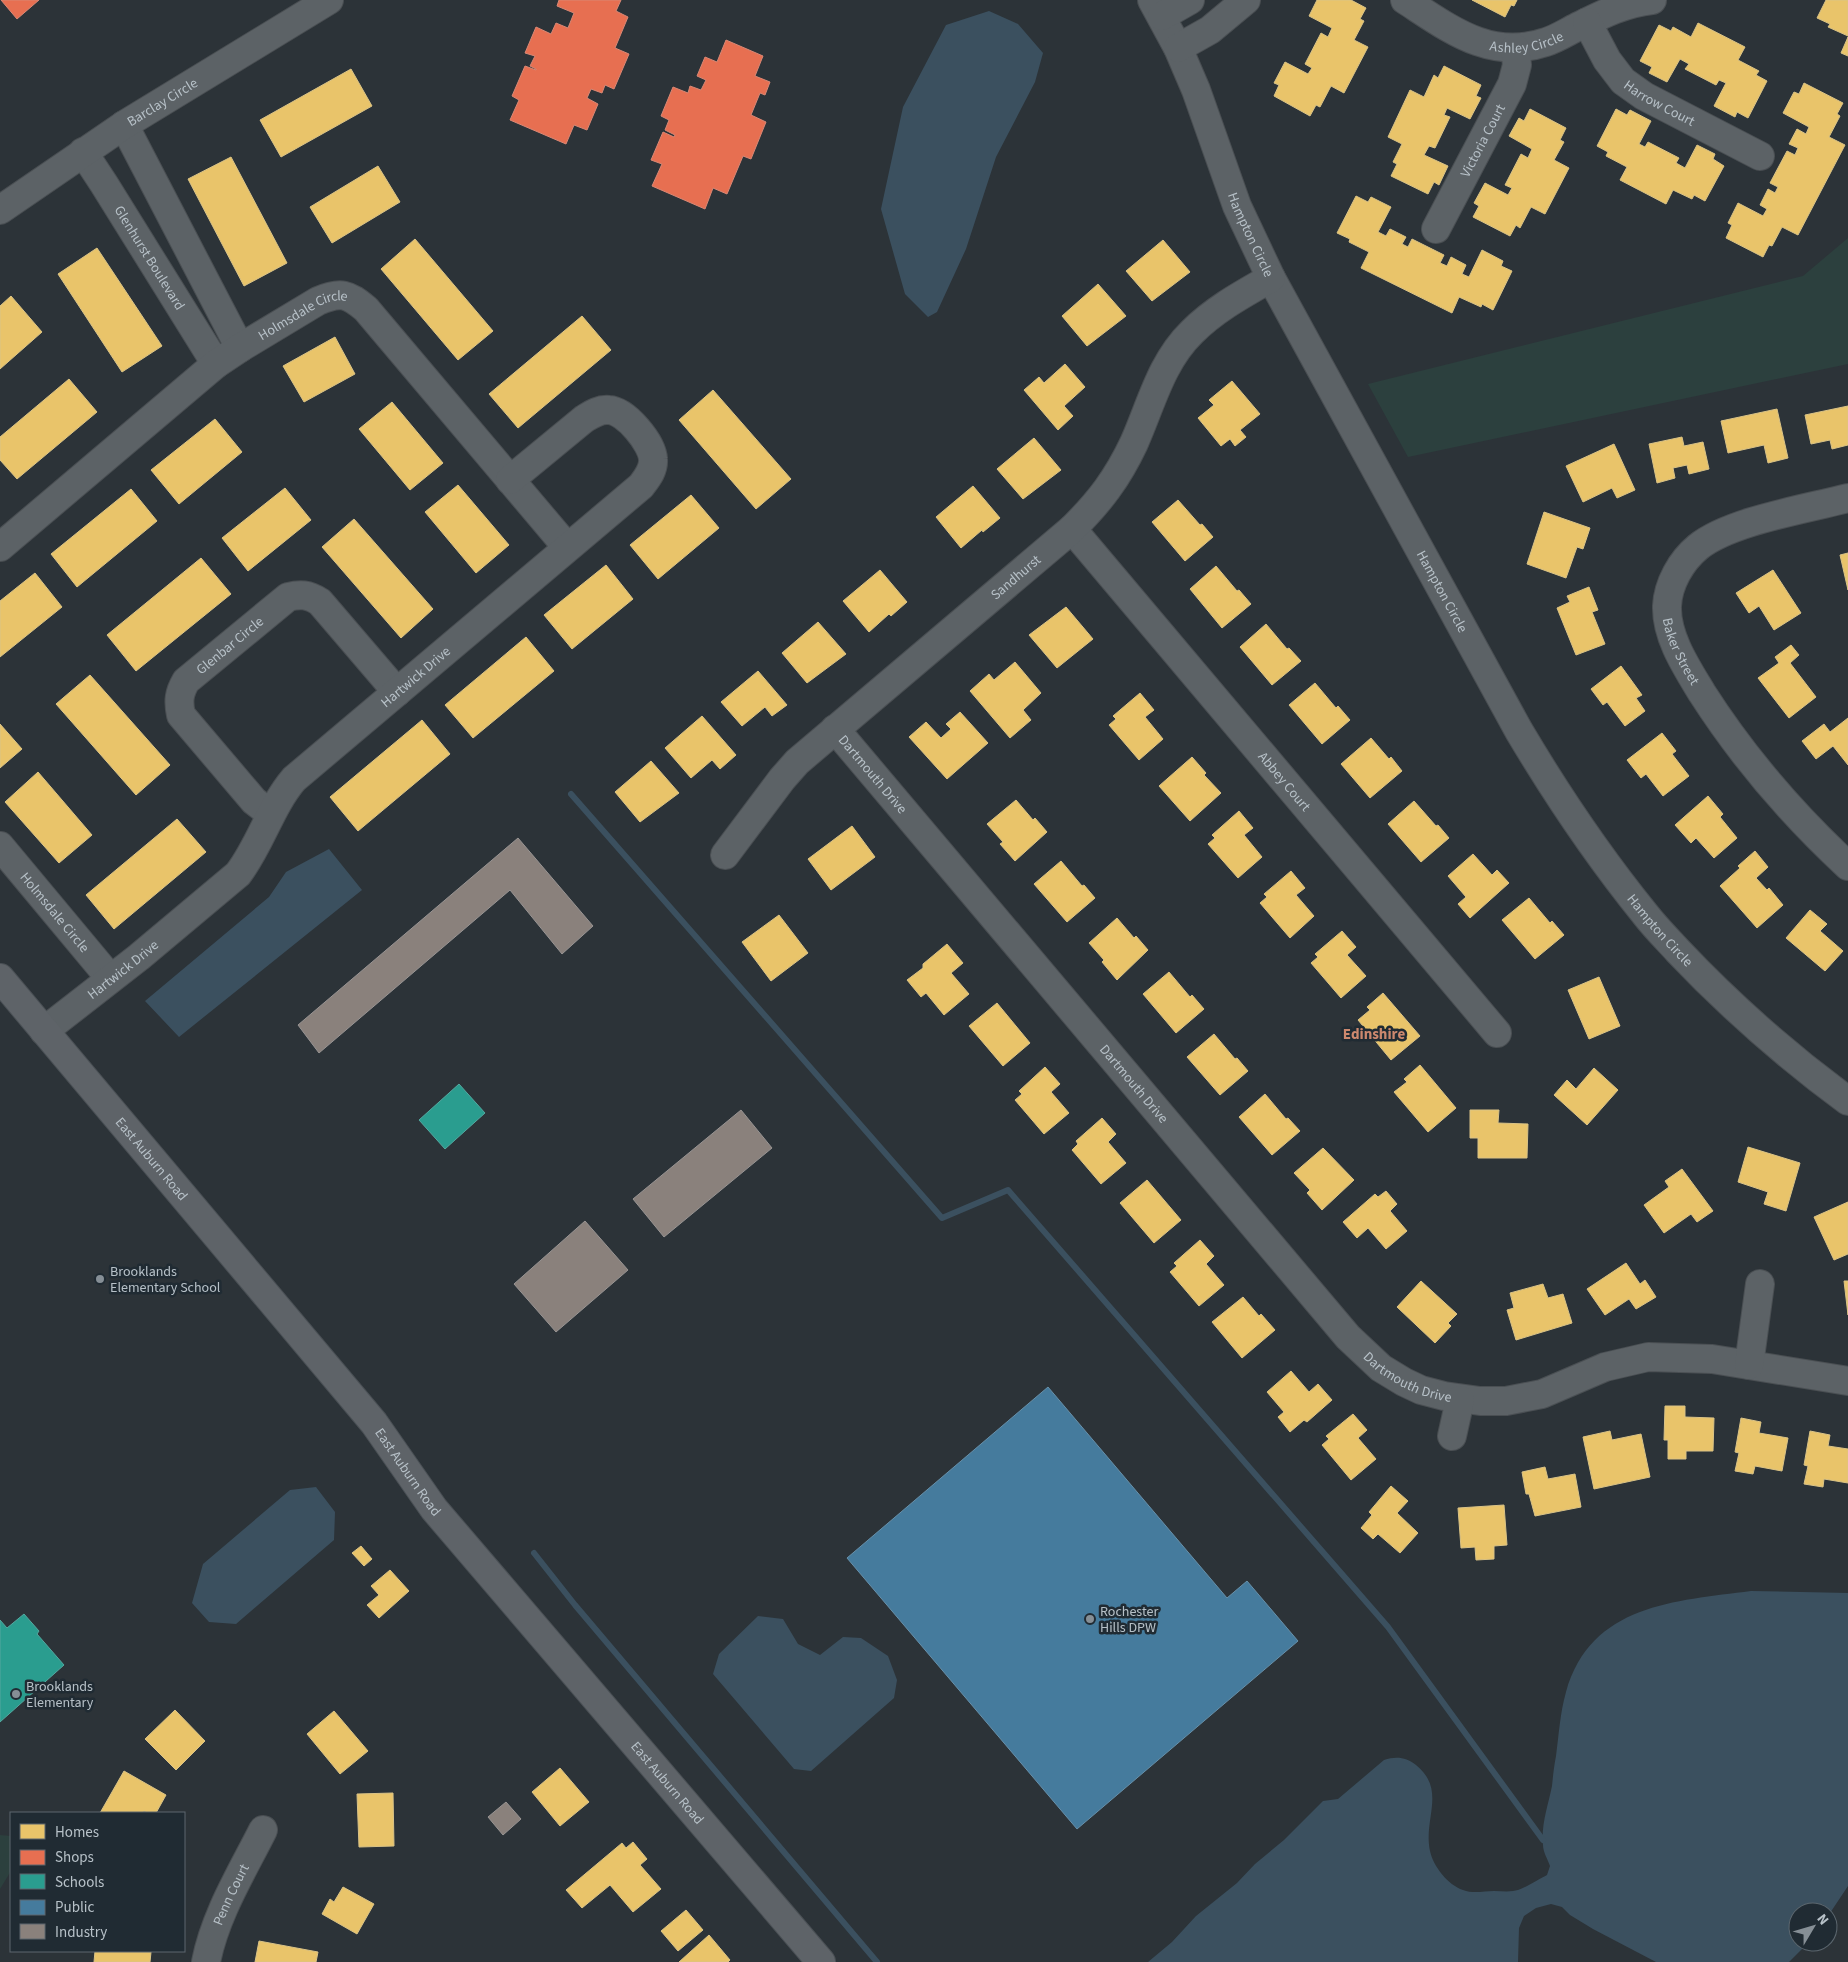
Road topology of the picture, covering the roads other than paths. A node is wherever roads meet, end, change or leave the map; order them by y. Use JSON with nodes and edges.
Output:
{"nodes":[{"id":1,"x":329,"y":0,"type":"edge"},
{"id":2,"x":1190,"y":0,"type":"edge"},
{"id":3,"x":1246,"y":0,"type":"edge"},
{"id":4,"x":1652,"y":0,"type":"edge"},
{"id":5,"x":1422,"y":5,"type":"edge"},
{"id":6,"x":1157,"y":8,"type":"edge"},
{"id":7,"x":1588,"y":22,"type":"junction"},
{"id":8,"x":1178,"y":48,"type":"junction"},
{"id":9,"x":1515,"y":48,"type":"junction"},
{"id":10,"x":124,"y":125,"type":"junction"},
{"id":11,"x":82,"y":152,"type":"junction"},
{"id":12,"x":1760,"y":156,"type":"dead end"},
{"id":13,"x":0,"y":210,"type":"edge"},
{"id":14,"x":1436,"y":229,"type":"dead end"},
{"id":15,"x":1271,"y":278,"type":"junction"},
{"id":16,"x":240,"y":348,"type":"junction"},
{"id":17,"x":216,"y":364,"type":"junction"},
{"id":18,"x":510,"y":480,"type":"junction"},
{"id":19,"x":1848,"y":498,"type":"edge"},
{"id":20,"x":1072,"y":529,"type":"junction"},
{"id":21,"x":0,"y":547,"type":"edge"},
{"id":22,"x":567,"y":547,"type":"junction"},
{"id":23,"x":397,"y":692,"type":"junction"},
{"id":24,"x":835,"y":729,"type":"junction"},
{"id":25,"x":271,"y":814,"type":"junction"},
{"id":26,"x":0,"y":846,"type":"edge"},
{"id":27,"x":724,"y":856,"type":"dead end"},
{"id":28,"x":1848,"y":866,"type":"edge"},
{"id":29,"x":0,"y":978,"type":"edge"},
{"id":30,"x":110,"y":978,"type":"junction"},
{"id":31,"x":44,"y":1031,"type":"junction"},
{"id":32,"x":1497,"y":1033,"type":"dead end"},
{"id":33,"x":1848,"y":1101,"type":"edge"},
{"id":34,"x":1760,"y":1284,"type":"dead end"},
{"id":35,"x":1749,"y":1365,"type":"junction"},
{"id":36,"x":1848,"y":1380,"type":"edge"},
{"id":37,"x":1460,"y":1400,"type":"junction"},
{"id":38,"x":1452,"y":1436,"type":"dead end"},
{"id":39,"x":264,"y":1830,"type":"dead end"},
{"id":40,"x":206,"y":1962,"type":"edge"},
{"id":41,"x":821,"y":1962,"type":"edge"}],
"edges":[{"from":1,"to":10,"type":"street","name":"Barclay Circle"},
{"from":2,"to":6,"type":"street"},
{"from":3,"to":8,"type":"street"},
{"from":4,"to":7,"type":"street","name":"Ashley Circle"},
{"from":5,"to":9,"type":"street","name":"Ashley Circle"},
{"from":6,"to":8,"type":"street","name":"Hampton Circle"},
{"from":7,"to":9,"type":"street","name":"Ashley Circle"},
{"from":7,"to":12,"type":"street","name":"Harrow Court"},
{"from":8,"to":15,"type":"street","name":"Hampton Circle"},
{"from":9,"to":14,"type":"street","name":"Victoria Court"},
{"from":10,"to":11,"type":"street","name":"Barclay Circle"},
{"from":10,"to":16,"type":"street"},
{"from":11,"to":13,"type":"street","name":"Barclay Circle"},
{"from":11,"to":17,"type":"street","name":"Glenhurst Boulevard"},
{"from":15,"to":20,"type":"street","name":"Sandhurst"},
{"from":15,"to":33,"type":"street","name":"Hampton Circle"},
{"from":16,"to":17,"type":"street","name":"Holmsdale Circle"},
{"from":16,"to":18,"type":"street","name":"Holmsdale Circle"},
{"from":17,"to":21,"type":"street","name":"Holmsdale Circle"},
{"from":18,"to":22,"type":"street","name":"Holmsdale Circle"},
{"from":18,"to":22,"type":"street","name":"Hartwick Drive"},
{"from":19,"to":28,"type":"street","name":"Baker Street"},
{"from":20,"to":24,"type":"street","name":"Sandhurst"},
{"from":20,"to":32,"type":"street","name":"Abbey Court"},
{"from":22,"to":23,"type":"street","name":"Hartwick Drive"},
{"from":23,"to":25,"type":"street","name":"Hartwick Drive"},
{"from":23,"to":25,"type":"street","name":"Glenbar Circle"},
{"from":24,"to":27,"type":"street","name":"Sandhurst"},
{"from":24,"to":37,"type":"street","name":"Dartmouth Drive"},
{"from":25,"to":30,"type":"street","name":"Hartwick Drive"},
{"from":26,"to":30,"type":"street","name":"Holmsdale Circle"},
{"from":29,"to":31,"type":"main road","name":"East Auburn Road"},
{"from":30,"to":31,"type":"street","name":"Hartwick Drive"},
{"from":31,"to":41,"type":"main road","name":"East Auburn Road"},
{"from":34,"to":35,"type":"street"},
{"from":35,"to":36,"type":"street","name":"Dartmouth Drive"},
{"from":35,"to":37,"type":"street","name":"Dartmouth Drive"},
{"from":37,"to":38,"type":"street","name":"Dartmouth Drive"},
{"from":39,"to":40,"type":"street","name":"Penn Court"}]}
